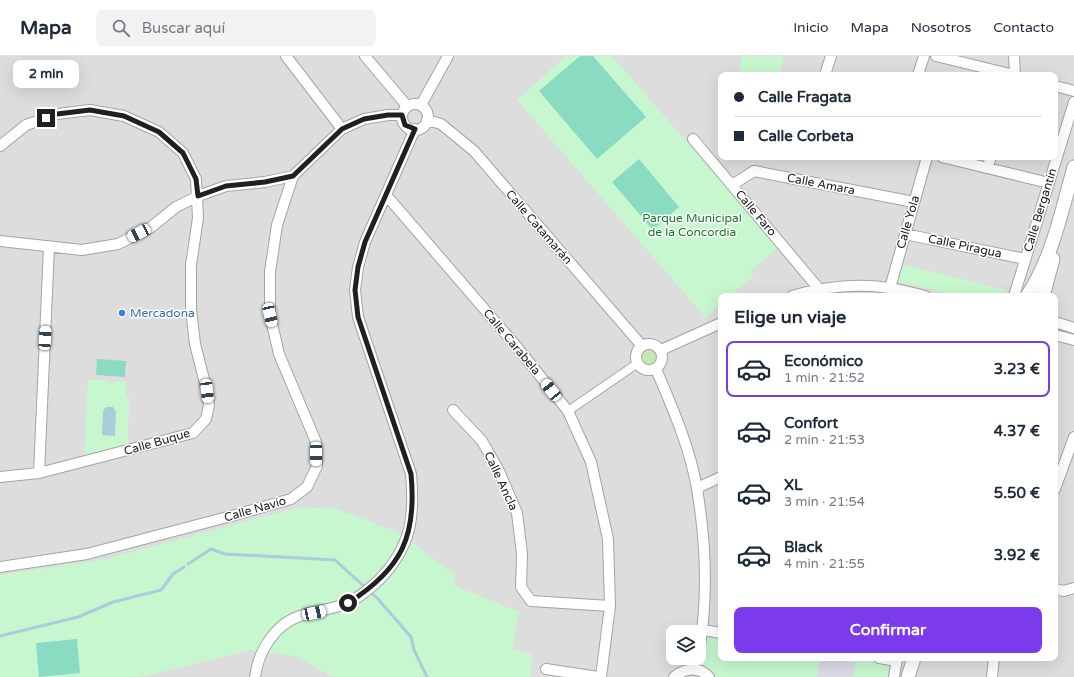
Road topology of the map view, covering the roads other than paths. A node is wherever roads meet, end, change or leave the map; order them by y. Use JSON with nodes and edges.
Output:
{"nodes":[{"id":1,"x":286,"y":56,"type":"edge"},
{"id":2,"x":365,"y":56,"type":"edge"},
{"id":3,"x":830,"y":56,"type":"edge"},
{"id":4,"x":924,"y":56,"type":"edge"},
{"id":5,"x":936,"y":56,"type":"edge"},
{"id":6,"x":1014,"y":56,"type":"edge"},
{"id":7,"x":445,"y":57,"type":"edge"},
{"id":8,"x":826,"y":72,"type":"edge"},
{"id":9,"x":919,"y":72,"type":"edge"},
{"id":10,"x":1003,"y":72,"type":"edge"},
{"id":11,"x":1015,"y":72,"type":"edge"},
{"id":12,"x":1058,"y":87,"type":"edge"},
{"id":13,"x":1074,"y":91,"type":"edge"},
{"id":14,"x":1074,"y":102,"type":"edge"},
{"id":15,"x":421,"y":106,"type":"junction"},
{"id":16,"x":405,"y":111,"type":"junction"},
{"id":17,"x":427,"y":120,"type":"junction"},
{"id":18,"x":342,"y":129,"type":"junction"},
{"id":19,"x":415,"y":129,"type":"junction"},
{"id":20,"x":693,"y":139,"type":"dead end"},
{"id":21,"x":0,"y":146,"type":"edge"},
{"id":22,"x":1058,"y":154,"type":"edge"},
{"id":23,"x":925,"y":160,"type":"edge"},
{"id":24,"x":954,"y":160,"type":"edge"},
{"id":25,"x":990,"y":160,"type":"edge"},
{"id":26,"x":1056,"y":160,"type":"edge"},
{"id":27,"x":1074,"y":167,"type":"edge"},
{"id":28,"x":987,"y":168,"type":"junction"},
{"id":29,"x":293,"y":176,"type":"junction"},
{"id":30,"x":1049,"y":183,"type":"junction"},
{"id":31,"x":732,"y":185,"type":"junction"},
{"id":32,"x":1074,"y":187,"type":"edge"},
{"id":33,"x":386,"y":195,"type":"junction"},
{"id":34,"x":198,"y":196,"type":"junction"},
{"id":35,"x":914,"y":202,"type":"junction"},
{"id":36,"x":904,"y":234,"type":"junction"},
{"id":37,"x":0,"y":241,"type":"edge"},
{"id":38,"x":49,"y":247,"type":"junction"},
{"id":39,"x":1025,"y":259,"type":"junction"},
{"id":40,"x":819,"y":288,"type":"junction"},
{"id":41,"x":890,"y":288,"type":"junction"},
{"id":42,"x":874,"y":291,"type":"edge"},
{"id":43,"x":802,"y":293,"type":"edge"},
{"id":44,"x":912,"y":293,"type":"edge"},
{"id":45,"x":1015,"y":293,"type":"edge"},
{"id":46,"x":1029,"y":293,"type":"edge"},
{"id":47,"x":1044,"y":293,"type":"edge"},
{"id":48,"x":1058,"y":323,"type":"edge"},
{"id":49,"x":718,"y":324,"type":"edge"},
{"id":50,"x":1074,"y":328,"type":"edge"},
{"id":51,"x":1058,"y":336,"type":"edge"},
{"id":52,"x":1074,"y":340,"type":"edge"},
{"id":53,"x":642,"y":346,"type":"junction"},
{"id":54,"x":661,"y":350,"type":"junction"},
{"id":55,"x":638,"y":364,"type":"junction"},
{"id":56,"x":656,"y":368,"type":"junction"},
{"id":57,"x":453,"y":410,"type":"dead end"},
{"id":58,"x":568,"y":411,"type":"junction"},
{"id":59,"x":1074,"y":437,"type":"edge"},
{"id":60,"x":39,"y":473,"type":"junction"},
{"id":61,"x":0,"y":477,"type":"edge"},
{"id":62,"x":718,"y":478,"type":"edge"},
{"id":63,"x":1058,"y":481,"type":"edge"},
{"id":64,"x":697,"y":488,"type":"junction"},
{"id":65,"x":0,"y":567,"type":"edge"},
{"id":66,"x":1074,"y":588,"type":"edge"},
{"id":67,"x":1058,"y":590,"type":"edge"},
{"id":68,"x":610,"y":606,"type":"junction"},
{"id":69,"x":703,"y":625,"type":"edge"},
{"id":70,"x":706,"y":630,"type":"edge"},
{"id":71,"x":718,"y":632,"type":"edge"},
{"id":72,"x":897,"y":661,"type":"edge"},
{"id":73,"x":913,"y":661,"type":"edge"},
{"id":74,"x":921,"y":661,"type":"edge"},
{"id":75,"x":994,"y":661,"type":"edge"},
{"id":76,"x":697,"y":665,"type":"edge"},
{"id":77,"x":546,"y":669,"type":"dead end"},
{"id":78,"x":696,"y":669,"type":"junction"},
{"id":79,"x":255,"y":677,"type":"edge"},
{"id":80,"x":599,"y":677,"type":"edge"},
{"id":81,"x":674,"y":677,"type":"edge"},
{"id":82,"x":709,"y":677,"type":"edge"},
{"id":83,"x":894,"y":677,"type":"edge"},
{"id":84,"x":908,"y":677,"type":"edge"},
{"id":85,"x":918,"y":677,"type":"edge"},
{"id":86,"x":992,"y":677,"type":"edge"}],
"edges":[{"from":1,"to":18,"type":"street"},
{"from":2,"to":16,"type":"street"},
{"from":3,"to":8,"type":"street"},
{"from":4,"to":9,"type":"street"},
{"from":5,"to":10,"type":"street"},
{"from":6,"to":11,"type":"street"},
{"from":7,"to":15,"type":"street"},
{"from":12,"to":13,"type":"street"},
{"from":14,"to":22,"type":"street","name":"Calle Bergantín"},
{"from":15,"to":16,"type":"street"},
{"from":15,"to":17,"type":"street"},
{"from":16,"to":18,"type":"street"},
{"from":16,"to":19,"type":"street"},
{"from":17,"to":19,"type":"street"},
{"from":17,"to":53,"type":"street","name":"Calle Catamarán"},
{"from":18,"to":29,"type":"street"},
{"from":19,"to":33,"type":"street"},
{"from":20,"to":31,"type":"street","name":"Calle Faro"},
{"from":21,"to":34,"type":"street","name":"Calle Buque"},
{"from":23,"to":35,"type":"street","name":"Calle Yola"},
{"from":24,"to":28,"type":"street"},
{"from":25,"to":28,"type":"street"},
{"from":26,"to":30,"type":"street","name":"Calle Bergantín"},
{"from":27,"to":46,"type":"street"},
{"from":28,"to":30,"type":"street"},
{"from":29,"to":34,"type":"street"},
{"from":29,"to":65,"type":"street","name":"Calle Navío"},
{"from":30,"to":39,"type":"street","name":"Calle Bergantín"},
{"from":31,"to":35,"type":"street","name":"Calle Amara"},
{"from":31,"to":40,"type":"street","name":"Calle Faro"},
{"from":32,"to":47,"type":"street"},
{"from":33,"to":58,"type":"street","name":"Calle Carabela"},
{"from":33,"to":79,"type":"street"},
{"from":34,"to":38,"type":"street"},
{"from":34,"to":60,"type":"street","name":"Calle Buque"},
{"from":35,"to":36,"type":"street","name":"Calle Yola"},
{"from":36,"to":39,"type":"street","name":"Calle Piragua"},
{"from":36,"to":41,"type":"street","name":"Calle Yola"},
{"from":37,"to":38,"type":"street"},
{"from":38,"to":60,"type":"street"},
{"from":39,"to":45,"type":"street","name":"Calle Bergantín"},
{"from":40,"to":42,"type":"street"},
{"from":40,"to":43,"type":"street"},
{"from":41,"to":42,"type":"street"},
{"from":41,"to":44,"type":"street"},
{"from":48,"to":50,"type":"street"},
{"from":49,"to":54,"type":"street"},
{"from":51,"to":52,"type":"street"},
{"from":53,"to":54,"type":"street"},
{"from":53,"to":55,"type":"street"},
{"from":54,"to":56,"type":"street"},
{"from":55,"to":56,"type":"street"},
{"from":55,"to":58,"type":"street"},
{"from":56,"to":64,"type":"street"},
{"from":57,"to":68,"type":"street","name":"Calle Ancla"},
{"from":58,"to":68,"type":"street","name":"Calle Carabela"},
{"from":59,"to":63,"type":"street"},
{"from":60,"to":61,"type":"street","name":"Calle Buque"},
{"from":62,"to":64,"type":"street"},
{"from":64,"to":69,"type":"street"},
{"from":66,"to":67,"type":"street"},
{"from":68,"to":80,"type":"street","name":"Calle Carabela"},
{"from":70,"to":71,"type":"street"},
{"from":72,"to":83,"type":"street"},
{"from":73,"to":84,"type":"street"},
{"from":74,"to":85,"type":"street"},
{"from":75,"to":86,"type":"street"},
{"from":76,"to":78,"type":"street"},
{"from":77,"to":80,"type":"street"},
{"from":78,"to":81,"type":"street"},
{"from":78,"to":82,"type":"street"}]}
